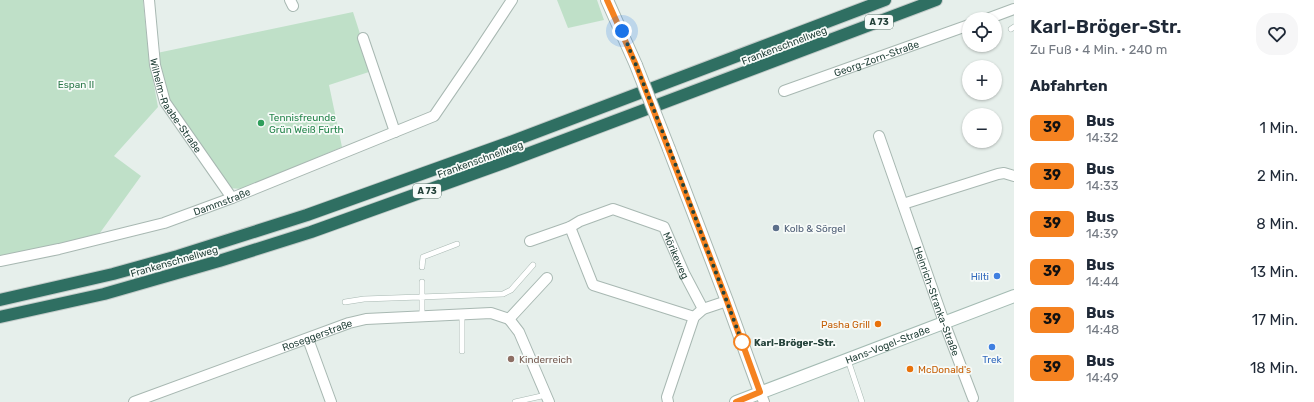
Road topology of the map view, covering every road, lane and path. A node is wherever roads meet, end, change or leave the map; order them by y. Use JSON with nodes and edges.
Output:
{"nodes":[{"id":1,"x":149,"y":0,"type":"edge"},
{"id":2,"x":512,"y":0,"type":"edge"},
{"id":3,"x":607,"y":0,"type":"edge"},
{"id":4,"x":885,"y":0,"type":"edge"},
{"id":5,"x":936,"y":0,"type":"edge"},
{"id":6,"x":1014,"y":10,"type":"edge"},
{"id":7,"x":1002,"y":14,"type":"edge"},
{"id":8,"x":962,"y":27,"type":"edge"},
{"id":9,"x":363,"y":38,"type":"dead end"},
{"id":10,"x":784,"y":91,"type":"dead end"},
{"id":11,"x":395,"y":132,"type":"junction"},
{"id":12,"x":879,"y":136,"type":"dead end"},
{"id":13,"x":1014,"y":176,"type":"edge"},
{"id":14,"x":232,"y":198,"type":"junction"},
{"id":15,"x":903,"y":204,"type":"junction"},
{"id":16,"x":570,"y":227,"type":"junction"},
{"id":17,"x":530,"y":241,"type":"dead end"},
{"id":18,"x":457,"y":244,"type":"dead end"},
{"id":19,"x":0,"y":261,"type":"edge"},
{"id":20,"x":533,"y":265,"type":"dead end"},
{"id":21,"x":422,"y":267,"type":"dead end"},
{"id":22,"x":547,"y":278,"type":"dead end"},
{"id":23,"x":422,"y":282,"type":"dead end"},
{"id":24,"x":1014,"y":296,"type":"edge"},
{"id":25,"x":422,"y":297,"type":"junction"},
{"id":26,"x":0,"y":300,"type":"edge"},
{"id":27,"x":727,"y":301,"type":"junction"},
{"id":28,"x":345,"y":302,"type":"dead end"},
{"id":29,"x":703,"y":309,"type":"junction"},
{"id":30,"x":462,"y":315,"type":"junction"},
{"id":31,"x":422,"y":316,"type":"junction"},
{"id":32,"x":0,"y":317,"type":"edge"},
{"id":33,"x":694,"y":317,"type":"junction"},
{"id":34,"x":509,"y":319,"type":"junction"},
{"id":35,"x":944,"y":322,"type":"junction"},
{"id":36,"x":308,"y":338,"type":"junction"},
{"id":37,"x":462,"y":351,"type":"dead end"},
{"id":38,"x":848,"y":360,"type":"junction"},
{"id":39,"x":762,"y":397,"type":"edge"},
{"id":40,"x":973,"y":398,"type":"dead end"},
{"id":41,"x":547,"y":399,"type":"edge"},
{"id":42,"x":134,"y":402,"type":"edge"},
{"id":43,"x":331,"y":402,"type":"edge"},
{"id":44,"x":515,"y":402,"type":"edge"},
{"id":45,"x":668,"y":402,"type":"edge"},
{"id":46,"x":736,"y":402,"type":"edge"},
{"id":47,"x":862,"y":402,"type":"edge"}],
"edges":[{"from":1,"to":14,"type":"street","name":"Wilhelm-Raabe-Straße"},
{"from":2,"to":11,"type":"street","name":"Dammstraße"},
{"from":3,"to":27,"type":"street","bridge":true},
{"from":4,"to":26,"type":"highway","name":"Frankenschnellweg","number":"A 73"},
{"from":5,"to":32,"type":"highway","name":"Frankenschnellweg","number":"A 73"},
{"from":6,"to":7,"type":"street"},
{"from":8,"to":10,"type":"street","name":"Georg-Zorn-Straße"},
{"from":9,"to":11,"type":"street"},
{"from":11,"to":14,"type":"street","name":"Dammstraße"},
{"from":12,"to":15,"type":"street","name":"Heinrich-Stranka-Straße"},
{"from":13,"to":15,"type":"street"},
{"from":14,"to":19,"type":"street","name":"Dammstraße"},
{"from":15,"to":35,"type":"street","name":"Heinrich-Stranka-Straße"},
{"from":16,"to":17,"type":"street","name":"Mörikeweg"},
{"from":16,"to":29,"type":"street","name":"Mörikeweg"},
{"from":16,"to":33,"type":"street"},
{"from":18,"to":21,"type":"lane"},
{"from":20,"to":25,"type":"lane"},
{"from":22,"to":34,"type":"street"},
{"from":23,"to":25,"type":"lane"},
{"from":24,"to":35,"type":"street","name":"Hans-Vogel-Straße"},
{"from":25,"to":28,"type":"lane"},
{"from":25,"to":31,"type":"lane"},
{"from":27,"to":29,"type":"street"},
{"from":27,"to":39,"type":"street"},
{"from":29,"to":33,"type":"street"},
{"from":30,"to":31,"type":"street","name":"Roseggerstraße"},
{"from":30,"to":34,"type":"street","name":"Roseggerstraße"},
{"from":30,"to":37,"type":"lane"},
{"from":31,"to":36,"type":"street","name":"Roseggerstraße"},
{"from":33,"to":45,"type":"street"},
{"from":34,"to":41,"type":"street"},
{"from":35,"to":38,"type":"street","name":"Hans-Vogel-Straße"},
{"from":35,"to":40,"type":"street","name":"Heinrich-Stranka-Straße"},
{"from":36,"to":42,"type":"street","name":"Roseggerstraße"},
{"from":36,"to":43,"type":"street"},
{"from":38,"to":39,"type":"street","name":"Hans-Vogel-Straße"},
{"from":38,"to":47,"type":"lane"},
{"from":39,"to":46,"type":"street","name":"Hans-Vogel-Straße"},
{"from":41,"to":44,"type":"lane"}]}
